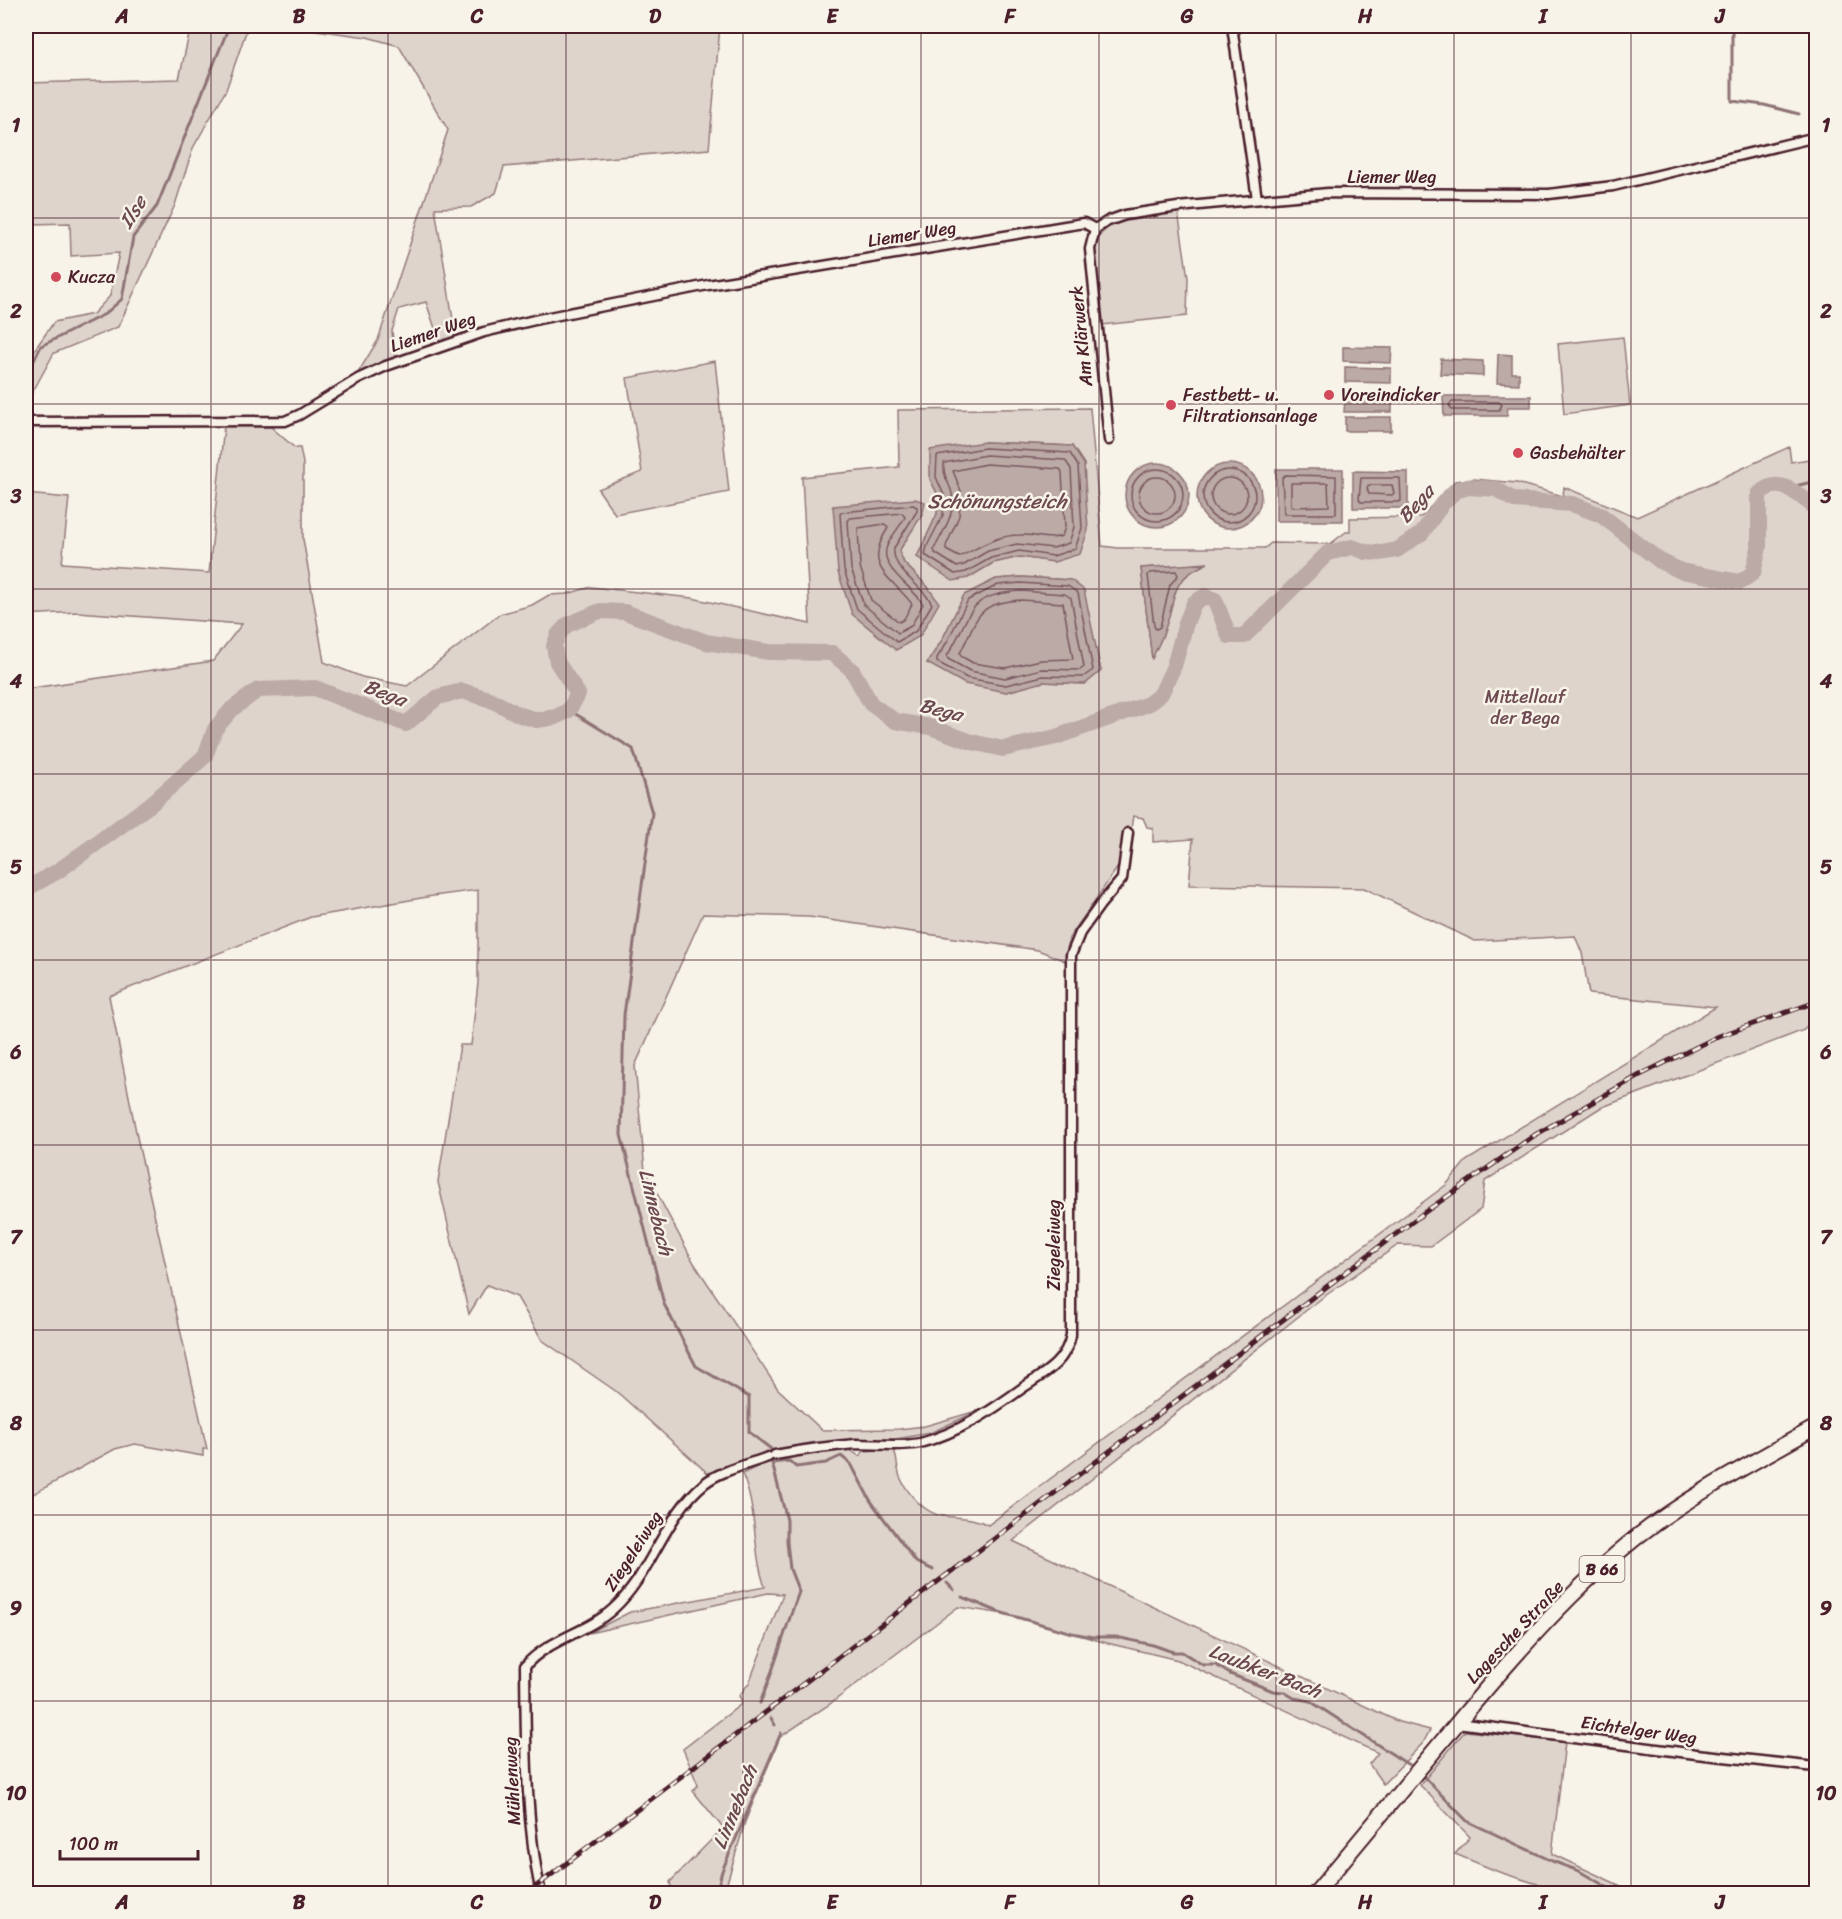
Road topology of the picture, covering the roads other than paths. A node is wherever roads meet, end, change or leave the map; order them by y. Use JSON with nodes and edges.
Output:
{"nodes":[{"id":1,"x":1232,"y":26,"type":"edge"},
{"id":2,"x":1816,"y":137,"type":"edge"},
{"id":3,"x":1257,"y":199,"type":"junction"},
{"id":4,"x":1095,"y":229,"type":"junction"},
{"id":5,"x":26,"y":422,"type":"edge"},
{"id":6,"x":1109,"y":440,"type":"dead end"},
{"id":7,"x":1128,"y":833,"type":"dead end"},
{"id":8,"x":1816,"y":1427,"type":"edge"},
{"id":9,"x":525,"y":1666,"type":"joint"},
{"id":10,"x":1457,"y":1724,"type":"junction"},
{"id":11,"x":1816,"y":1767,"type":"edge"},
{"id":12,"x":541,"y":1893,"type":"edge"},
{"id":13,"x":1315,"y":1893,"type":"edge"}],
"edges":[{"from":1,"to":3,"type":"street"},
{"from":2,"to":3,"type":"street","name":"Liemer Weg"},
{"from":3,"to":4,"type":"street","name":"Liemer Weg"},
{"from":4,"to":5,"type":"street","name":"Liemer Weg"},
{"from":4,"to":6,"type":"street","name":"Am Klärwerk"},
{"from":7,"to":9,"type":"street","name":"Ziegeleiweg"},
{"from":8,"to":10,"type":"main road","name":"Lagesche Straße","number":"B 66"},
{"from":9,"to":12,"type":"street","name":"Mühlenweg"},
{"from":10,"to":11,"type":"street","name":"Eichtelger Weg"},
{"from":10,"to":13,"type":"main road","name":"Lagesche Straße","number":"B 66"}]}
